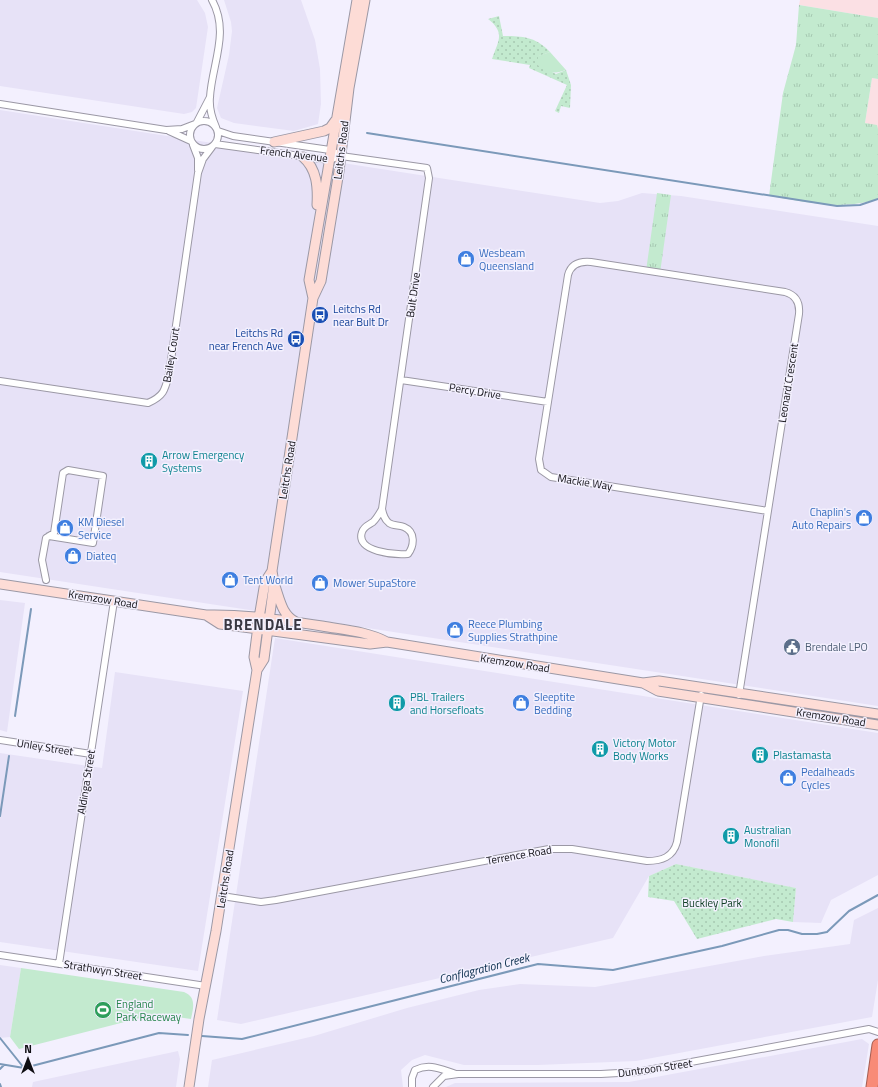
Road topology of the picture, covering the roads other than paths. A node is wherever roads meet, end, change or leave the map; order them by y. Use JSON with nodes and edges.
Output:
{"nodes":[{"id":1,"x":212,"y":0,"type":"edge"},
{"id":2,"x":357,"y":0,"type":"edge"},
{"id":3,"x":365,"y":0,"type":"edge"},
{"id":4,"x":210,"y":97,"type":"junction"},
{"id":5,"x":0,"y":104,"type":"edge"},
{"id":6,"x":336,"y":120,"type":"junction"},
{"id":7,"x":196,"y":123,"type":"junction"},
{"id":8,"x":217,"y":129,"type":"junction"},
{"id":9,"x":166,"y":130,"type":"junction"},
{"id":10,"x":274,"y":142,"type":"junction"},
{"id":11,"x":192,"y":143,"type":"junction"},
{"id":12,"x":214,"y":145,"type":"junction"},
{"id":13,"x":330,"y":150,"type":"junction"},
{"id":14,"x":341,"y":156,"type":"junction"},
{"id":15,"x":303,"y":157,"type":"junction"},
{"id":16,"x":329,"y":160,"type":"junction"},
{"id":17,"x":198,"y":173,"type":"junction"},
{"id":18,"x":316,"y":240,"type":"junction"},
{"id":19,"x":574,"y":265,"type":"joint"},
{"id":20,"x":313,"y":298,"type":"junction"},
{"id":21,"x":402,"y":380,"type":"junction"},
{"id":22,"x":0,"y":381,"type":"edge"},
{"id":23,"x":548,"y":402,"type":"junction"},
{"id":24,"x":382,"y":509,"type":"junction"},
{"id":25,"x":768,"y":511,"type":"junction"},
{"id":26,"x":49,"y":536,"type":"junction"},
{"id":27,"x":272,"y":571,"type":"junction"},
{"id":28,"x":46,"y":580,"type":"dead end"},
{"id":29,"x":274,"y":583,"type":"junction"},
{"id":30,"x":0,"y":584,"type":"edge"},
{"id":31,"x":114,"y":601,"type":"junction"},
{"id":32,"x":206,"y":615,"type":"junction"},
{"id":33,"x":259,"y":618,"type":"junction"},
{"id":34,"x":269,"y":619,"type":"junction"},
{"id":35,"x":298,"y":622,"type":"junction"},
{"id":36,"x":258,"y":628,"type":"junction"},
{"id":37,"x":268,"y":630,"type":"junction"},
{"id":38,"x":387,"y":642,"type":"junction"},
{"id":39,"x":257,"y":670,"type":"junction"},
{"id":40,"x":643,"y":683,"type":"junction"},
{"id":41,"x":702,"y":688,"type":"junction"},
{"id":42,"x":740,"y":693,"type":"junction"},
{"id":43,"x":700,"y":698,"type":"junction"},
{"id":44,"x":738,"y":703,"type":"junction"},
{"id":45,"x":878,"y":714,"type":"edge"},
{"id":46,"x":878,"y":725,"type":"edge"},
{"id":47,"x":0,"y":740,"type":"edge"},
{"id":48,"x":91,"y":754,"type":"junction"},
{"id":49,"x":222,"y":896,"type":"junction"},
{"id":50,"x":0,"y":955,"type":"edge"},
{"id":51,"x":59,"y":964,"type":"junction"},
{"id":52,"x":206,"y":986,"type":"junction"},
{"id":53,"x":878,"y":1032,"type":"edge"},
{"id":54,"x":878,"y":1045,"type":"edge"},
{"id":55,"x":458,"y":1074,"type":"junction"},
{"id":56,"x":189,"y":1087,"type":"edge"},
{"id":57,"x":412,"y":1087,"type":"edge"},
{"id":58,"x":434,"y":1087,"type":"edge"},
{"id":59,"x":872,"y":1087,"type":"edge"}],
"edges":[{"from":1,"to":4,"type":"street"},
{"from":2,"to":6,"type":"street","name":"Leitchs Road"},
{"from":3,"to":14,"type":"street","name":"Leitchs Road"},
{"from":4,"to":7,"type":"street"},
{"from":4,"to":8,"type":"street"},
{"from":5,"to":9,"type":"street"},
{"from":6,"to":10,"type":"street"},
{"from":6,"to":13,"type":"street","name":"Leitchs Road"},
{"from":7,"to":8,"type":"street"},
{"from":7,"to":9,"type":"street"},
{"from":7,"to":11,"type":"street"},
{"from":8,"to":10,"type":"street","name":"French Avenue"},
{"from":8,"to":12,"type":"street"},
{"from":9,"to":11,"type":"street"},
{"from":10,"to":13,"type":"street","name":"French Avenue"},
{"from":11,"to":12,"type":"street"},
{"from":11,"to":17,"type":"street","name":"Bailey Court"},
{"from":12,"to":15,"type":"street","name":"French Avenue"},
{"from":12,"to":17,"type":"street","name":"Bailey Court"},
{"from":13,"to":14,"type":"street","name":"French Avenue"},
{"from":13,"to":16,"type":"street","name":"Leitchs Road"},
{"from":14,"to":16,"type":"street","name":"French Avenue"},
{"from":14,"to":20,"type":"street","name":"Leitchs Road"},
{"from":14,"to":21,"type":"street","name":"Bult Drive"},
{"from":15,"to":16,"type":"street","name":"French Avenue"},
{"from":15,"to":18,"type":"street"},
{"from":16,"to":18,"type":"street","name":"Leitchs Road"},
{"from":17,"to":22,"type":"street","name":"Bailey Court"},
{"from":18,"to":20,"type":"street","name":"Leitchs Road"},
{"from":19,"to":23,"type":"street","name":"Mackie Way"},
{"from":19,"to":25,"type":"street","name":"Leonard Crescent"},
{"from":20,"to":27,"type":"street","name":"Leitchs Road"},
{"from":21,"to":23,"type":"street","name":"Percy Drive"},
{"from":21,"to":24,"type":"street","name":"Bult Drive"},
{"from":23,"to":25,"type":"street","name":"Mackie Way"},
{"from":24,"to":24,"type":"street"},
{"from":25,"to":42,"type":"street","name":"Leonard Crescent"},
{"from":26,"to":26,"type":"street"},
{"from":26,"to":28,"type":"street"},
{"from":27,"to":29,"type":"street","name":"Leitchs Road"},
{"from":27,"to":33,"type":"street","name":"Leitchs Road"},
{"from":29,"to":34,"type":"street","name":"Leitchs Road"},
{"from":29,"to":35,"type":"street"},
{"from":30,"to":31,"type":"street","name":"Kremzow Road"},
{"from":31,"to":32,"type":"street","name":"Kremzow Road"},
{"from":31,"to":48,"type":"street","name":"Aldinga Street"},
{"from":32,"to":33,"type":"street","name":"Kremzow Road"},
{"from":32,"to":36,"type":"street","name":"Kremzow Road"},
{"from":33,"to":34,"type":"street","name":"Kremzow Road"},
{"from":33,"to":36,"type":"street","name":"Leitchs Road"},
{"from":34,"to":35,"type":"street","name":"Kremzow Road"},
{"from":34,"to":37,"type":"street","name":"Leitchs Road"},
{"from":35,"to":38,"type":"street","name":"Kremzow Road"},
{"from":36,"to":37,"type":"street","name":"Kremzow Road"},
{"from":36,"to":39,"type":"street","name":"Leitchs Road"},
{"from":37,"to":38,"type":"street","name":"Kremzow Road"},
{"from":37,"to":39,"type":"street","name":"Leitchs Road"},
{"from":38,"to":40,"type":"street","name":"Kremzow Road"},
{"from":39,"to":49,"type":"street","name":"Leitchs Road"},
{"from":40,"to":41,"type":"street","name":"Kremzow Road"},
{"from":40,"to":43,"type":"street","name":"Kremzow Road"},
{"from":41,"to":42,"type":"street","name":"Kremzow Road"},
{"from":41,"to":43,"type":"street","name":"Terrence Road"},
{"from":42,"to":44,"type":"street","name":"Leonard Crescent"},
{"from":42,"to":45,"type":"street","name":"Kremzow Road"},
{"from":43,"to":44,"type":"street","name":"Kremzow Road"},
{"from":43,"to":49,"type":"street","name":"Terrence Road"},
{"from":44,"to":46,"type":"street","name":"Kremzow Road"},
{"from":47,"to":48,"type":"street","name":"Unley Street"},
{"from":48,"to":51,"type":"street","name":"Aldinga Street"},
{"from":49,"to":52,"type":"street","name":"Leitchs Road"},
{"from":50,"to":51,"type":"street","name":"Strathwyn Street"},
{"from":51,"to":52,"type":"street","name":"Strathwyn Street"},
{"from":52,"to":56,"type":"street","name":"Leitchs Road"},
{"from":53,"to":55,"type":"street","name":"Duntroon Street"},
{"from":54,"to":59,"type":"highway"},
{"from":55,"to":57,"type":"street"},
{"from":55,"to":58,"type":"street","name":"Duntroon Street"}]}
